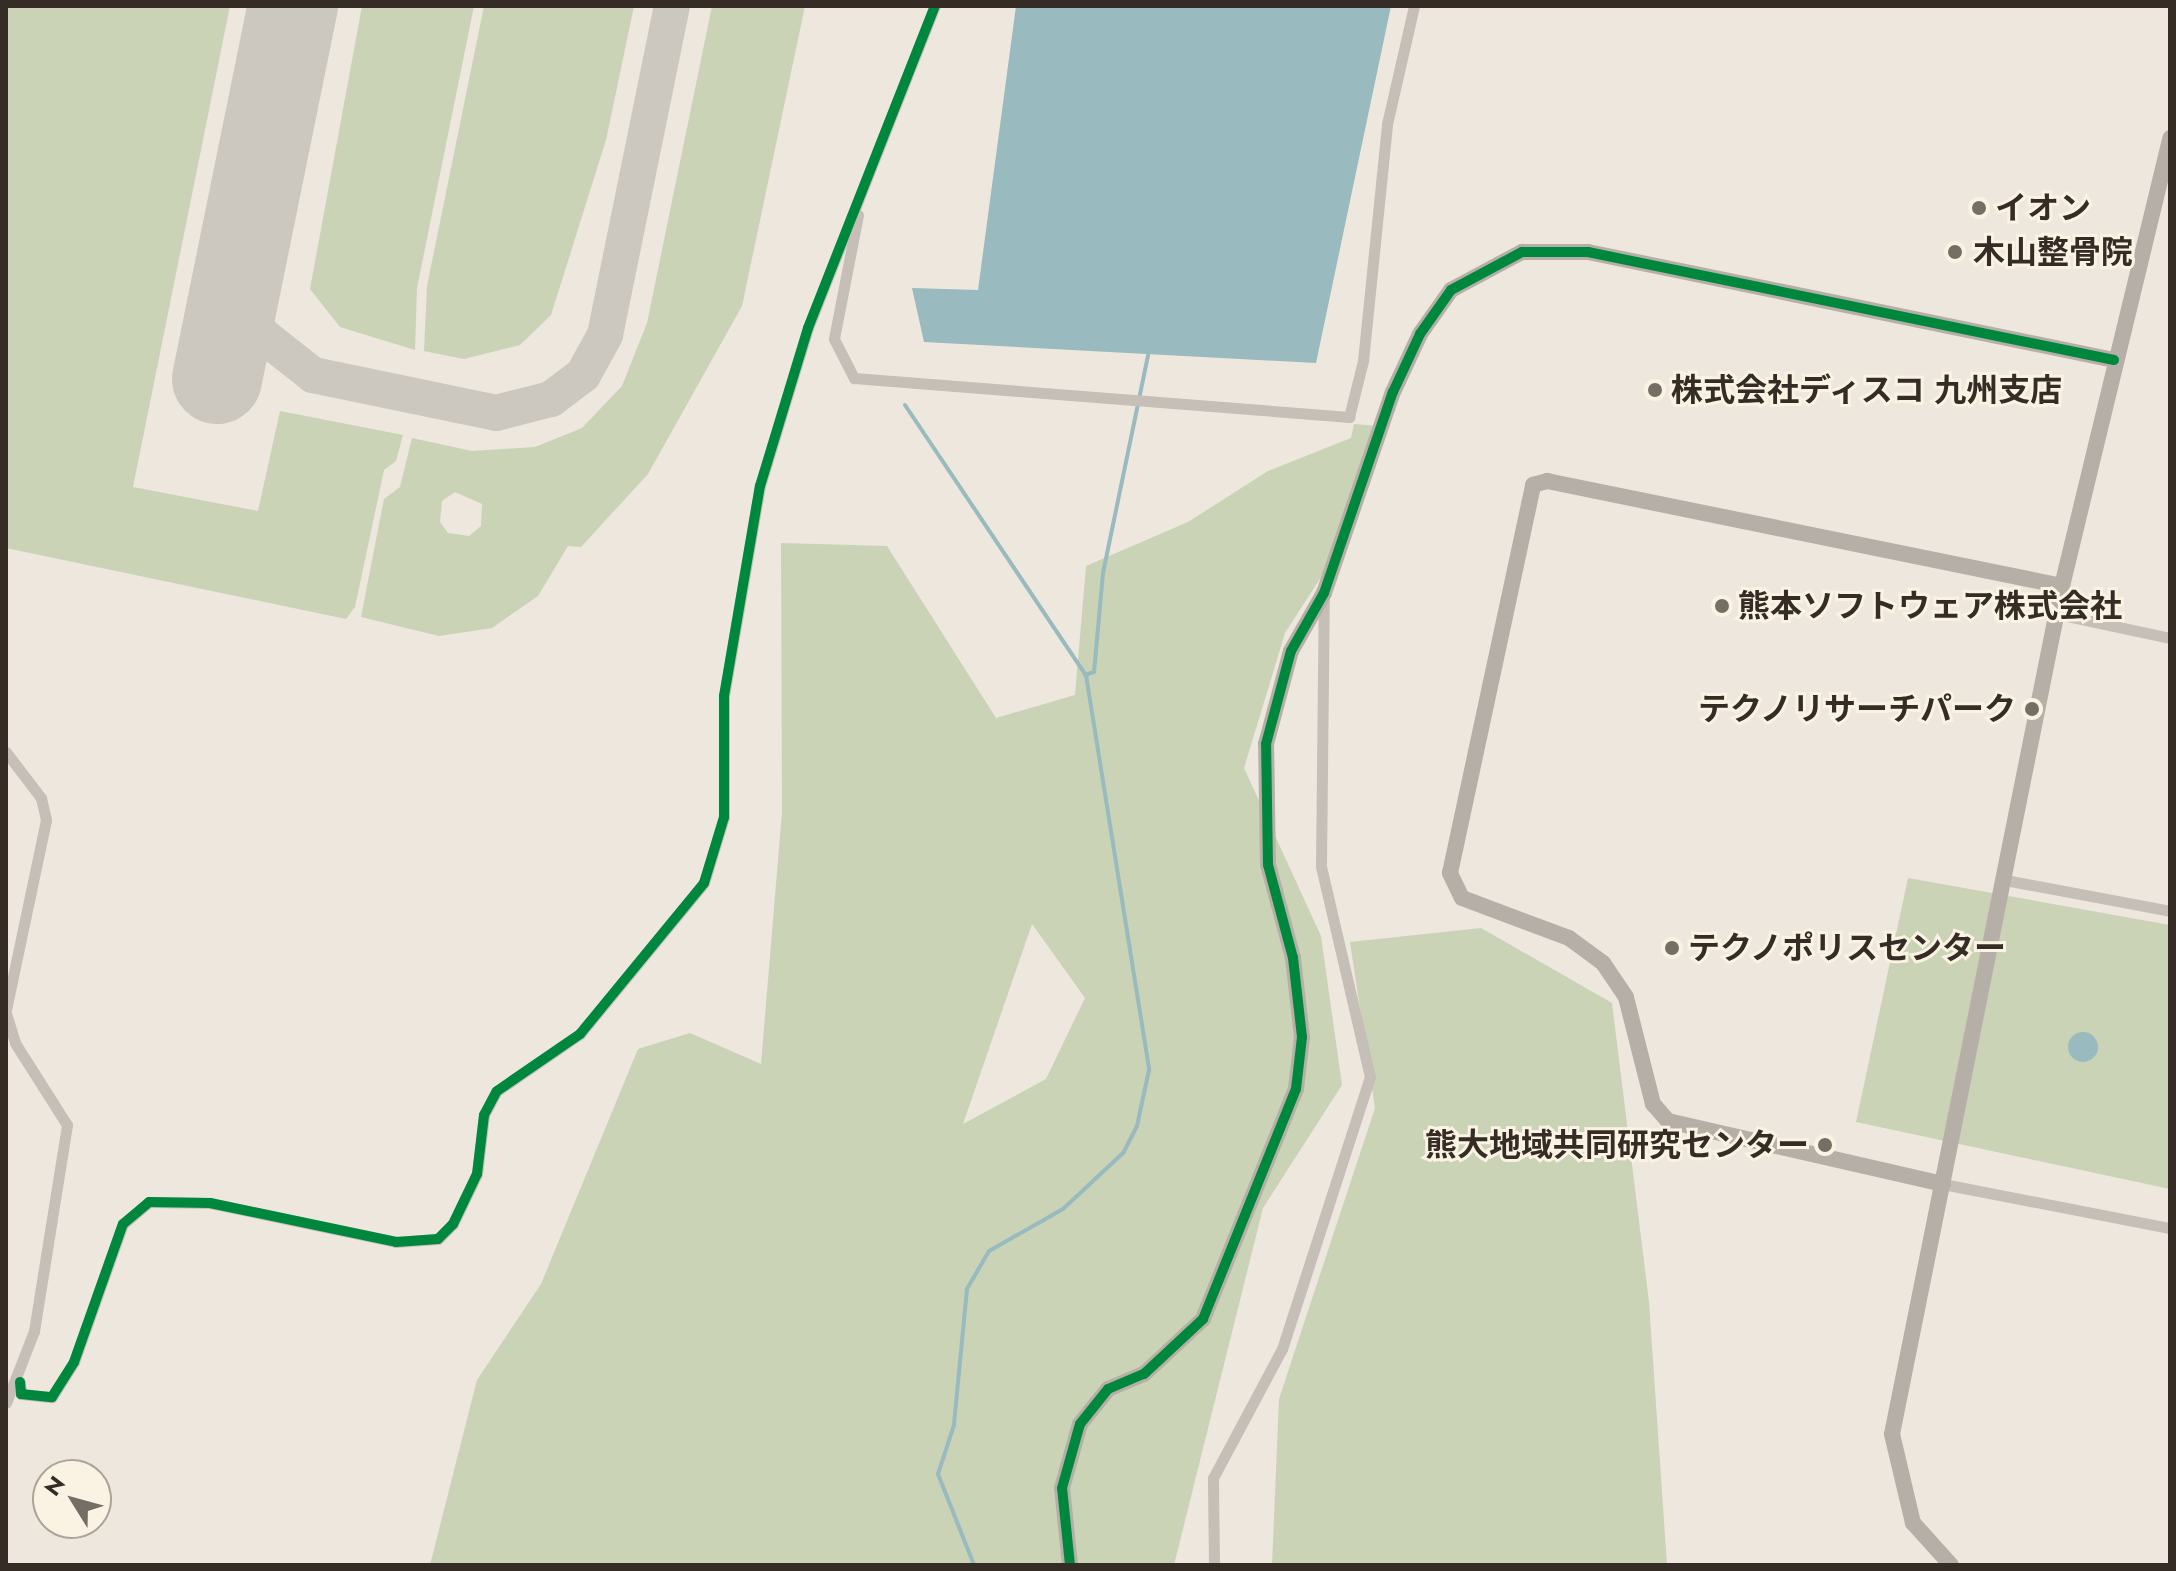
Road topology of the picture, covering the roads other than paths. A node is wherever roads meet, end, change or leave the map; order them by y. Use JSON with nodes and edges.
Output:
{"nodes":[{"id":1,"x":935,"y":6,"type":"edge"},
{"id":2,"x":1414,"y":6,"type":"edge"},
{"id":3,"x":2170,"y":138,"type":"edge"},
{"id":4,"x":2114,"y":360,"type":"junction"},
{"id":5,"x":2062,"y":586,"type":"junction"},
{"id":6,"x":1324,"y":593,"type":"junction"},
{"id":7,"x":2058,"y":614,"type":"junction"},
{"id":8,"x":2170,"y":638,"type":"edge"},
{"id":9,"x":6,"y":752,"type":"edge"},
{"id":10,"x":2005,"y":880,"type":"junction"},
{"id":11,"x":2170,"y":911,"type":"edge"},
{"id":12,"x":6,"y":1011,"type":"edge"},
{"id":13,"x":1943,"y":1184,"type":"junction"},
{"id":14,"x":2170,"y":1228,"type":"edge"},
{"id":15,"x":20,"y":1382,"type":"junction"},
{"id":16,"x":6,"y":1403,"type":"edge"},
{"id":17,"x":1070,"y":1565,"type":"edge"},
{"id":18,"x":1214,"y":1565,"type":"edge"},
{"id":19,"x":1951,"y":1565,"type":"edge"}],
"edges":[{"from":1,"to":2,"type":"street"},
{"from":1,"to":15,"type":"street"},
{"from":3,"to":4,"type":"street"},
{"from":4,"to":5,"type":"street"},
{"from":4,"to":6,"type":"street"},
{"from":5,"to":7,"type":"street"},
{"from":5,"to":13,"type":"street"},
{"from":6,"to":17,"type":"street"},
{"from":6,"to":18,"type":"street"},
{"from":7,"to":8,"type":"street"},
{"from":7,"to":10,"type":"street"},
{"from":9,"to":12,"type":"street"},
{"from":10,"to":11,"type":"street"},
{"from":10,"to":13,"type":"street"},
{"from":12,"to":15,"type":"street"},
{"from":13,"to":14,"type":"street"},
{"from":13,"to":19,"type":"street"},
{"from":15,"to":16,"type":"street"}]}
